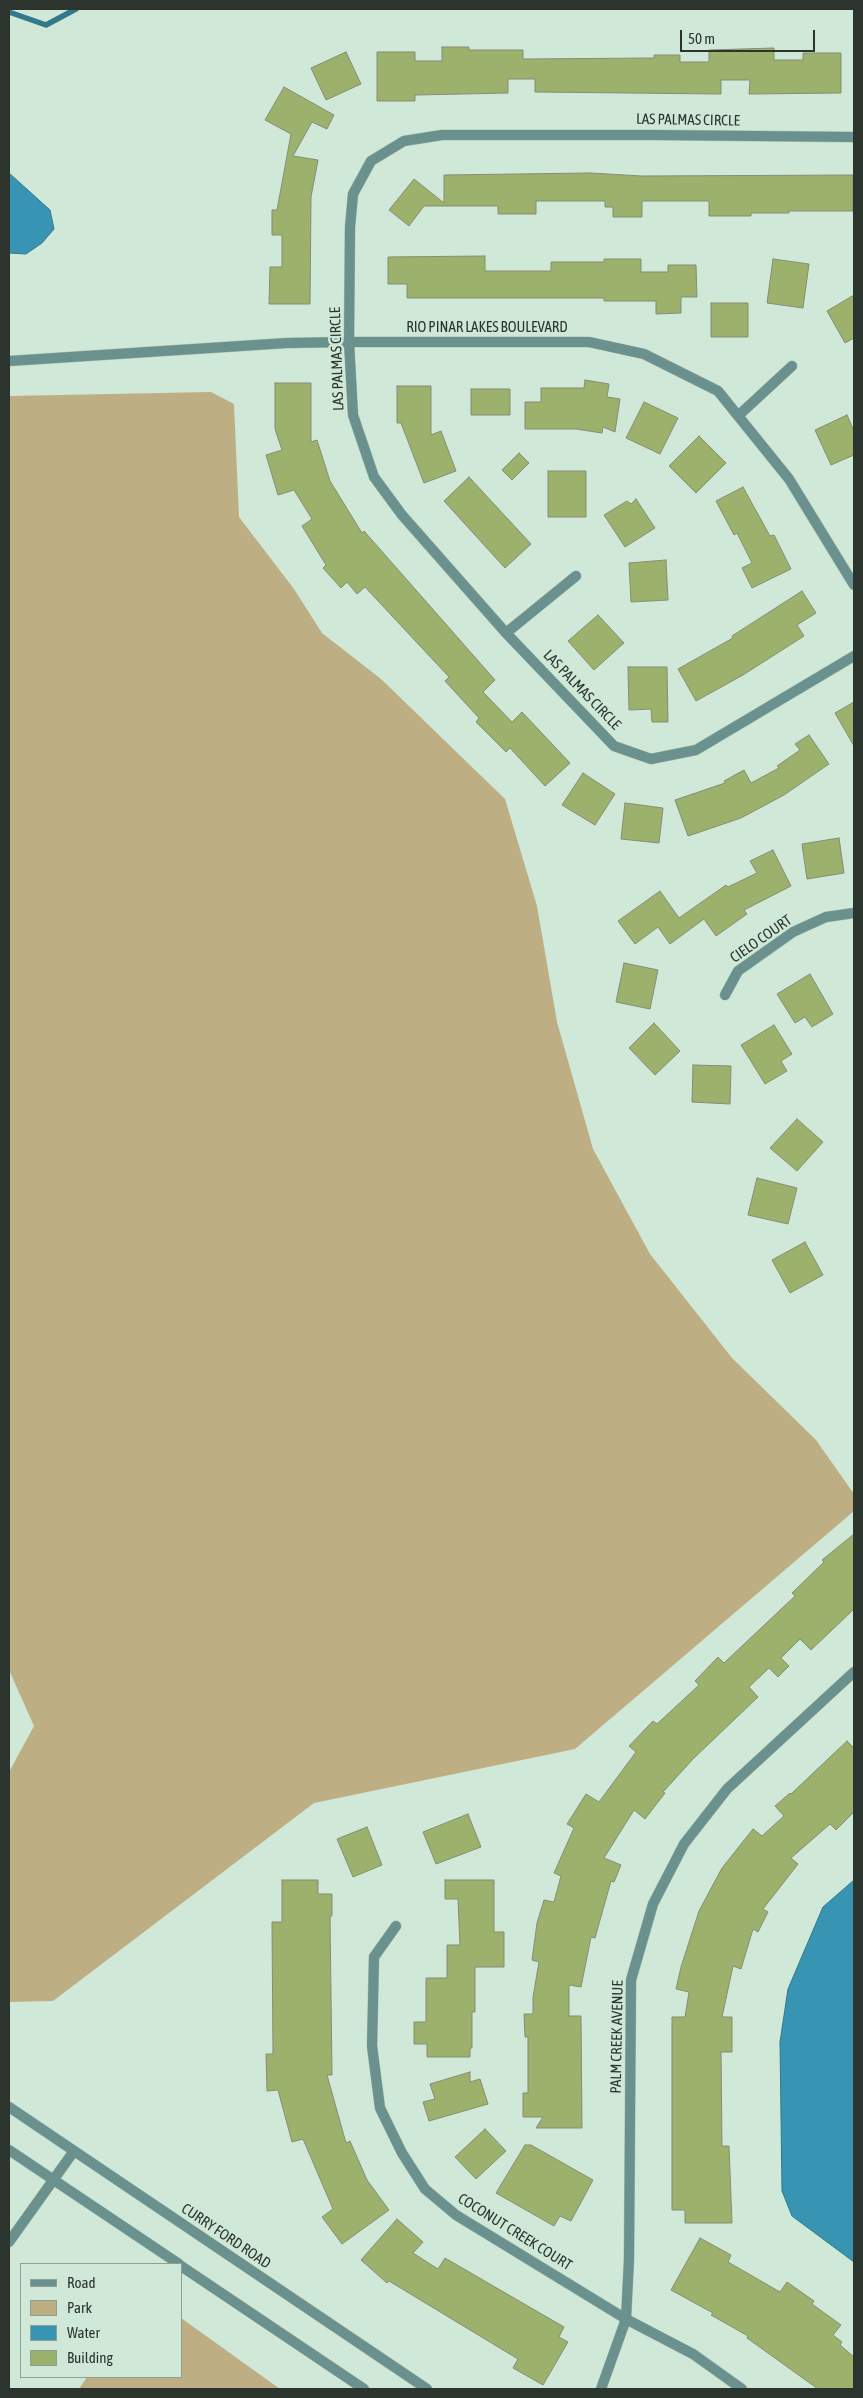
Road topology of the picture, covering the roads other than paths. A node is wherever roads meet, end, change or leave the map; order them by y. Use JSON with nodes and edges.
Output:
{"nodes":[{"id":1,"x":854,"y":138,"type":"edge"},
{"id":2,"x":349,"y":342,"type":"junction"},
{"id":3,"x":9,"y":361,"type":"edge"},
{"id":4,"x":792,"y":366,"type":"dead end"},
{"id":5,"x":739,"y":415,"type":"junction"},
{"id":6,"x":576,"y":576,"type":"dead end"},
{"id":7,"x":854,"y":585,"type":"edge"},
{"id":8,"x":506,"y":633,"type":"junction"},
{"id":9,"x":854,"y":656,"type":"edge"},
{"id":10,"x":854,"y":913,"type":"edge"},
{"id":11,"x":725,"y":995,"type":"dead end"},
{"id":12,"x":854,"y":1672,"type":"edge"},
{"id":13,"x":396,"y":1926,"type":"dead end"},
{"id":14,"x":9,"y":2107,"type":"edge"},
{"id":15,"x":9,"y":2150,"type":"edge"},
{"id":16,"x":74,"y":2151,"type":"junction"},
{"id":17,"x":52,"y":2178,"type":"junction"},
{"id":18,"x":9,"y":2242,"type":"edge"},
{"id":19,"x":177,"y":2263,"type":"edge"},
{"id":20,"x":182,"y":2266,"type":"edge"},
{"id":21,"x":626,"y":2320,"type":"junction"},
{"id":22,"x":364,"y":2389,"type":"edge"},
{"id":23,"x":427,"y":2389,"type":"edge"},
{"id":24,"x":601,"y":2389,"type":"edge"},
{"id":25,"x":742,"y":2389,"type":"edge"}],
"edges":[{"from":1,"to":2,"type":"street","name":"LAS PALMAS CIRCLE"},
{"from":2,"to":3,"type":"street","name":"RIO PINAR LAKES BOULEVARD"},
{"from":2,"to":5,"type":"street","name":"RIO PINAR LAKES BOULEVARD"},
{"from":2,"to":8,"type":"street","name":"LAS PALMAS CIRCLE"},
{"from":4,"to":5,"type":"street"},
{"from":5,"to":7,"type":"street","name":"RIO PINAR LAKES BOULEVARD"},
{"from":6,"to":8,"type":"street"},
{"from":8,"to":9,"type":"street","name":"LAS PALMAS CIRCLE"},
{"from":10,"to":11,"type":"street","name":"CIELO COURT"},
{"from":12,"to":21,"type":"street","name":"PALM CREEK AVENUE"},
{"from":13,"to":21,"type":"street","name":"COCONUT CREEK COURT"},
{"from":14,"to":16,"type":"street","name":"CURRY FORD ROAD"},
{"from":15,"to":17,"type":"street"},
{"from":16,"to":17,"type":"street"},
{"from":16,"to":23,"type":"street","name":"CURRY FORD ROAD"},
{"from":17,"to":18,"type":"street"},
{"from":17,"to":19,"type":"street"},
{"from":20,"to":22,"type":"street"},
{"from":21,"to":24,"type":"street","name":"PALM CREEK AVENUE"},
{"from":21,"to":25,"type":"street","name":"COCONUT CREEK COURT"}]}
